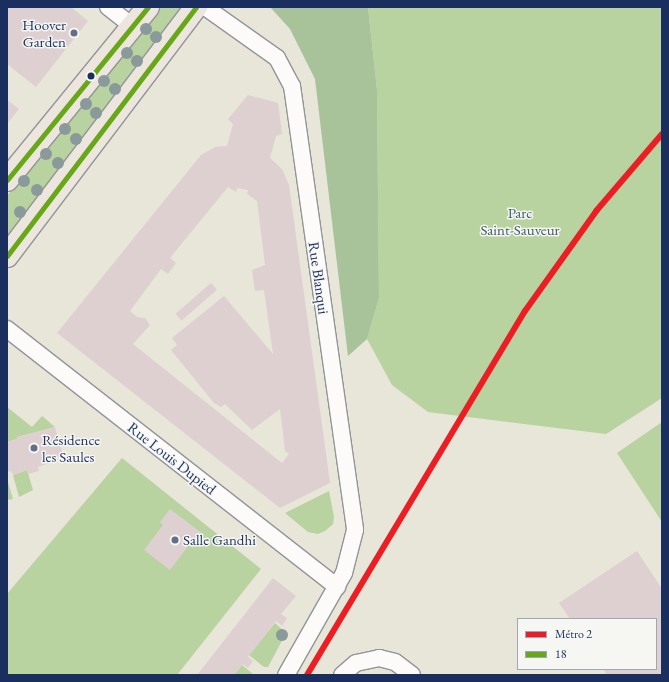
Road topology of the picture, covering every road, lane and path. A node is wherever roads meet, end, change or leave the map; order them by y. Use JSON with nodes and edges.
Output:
{"nodes":[{"id":1,"x":108,"y":7,"type":"edge"},
{"id":2,"x":148,"y":7,"type":"edge"},
{"id":3,"x":196,"y":7,"type":"edge"},
{"id":4,"x":205,"y":7,"type":"edge"},
{"id":5,"x":132,"y":26,"type":"junction"},
{"id":6,"x":7,"y":180,"type":"edge"},
{"id":7,"x":7,"y":256,"type":"edge"},
{"id":8,"x":7,"y":329,"type":"edge"},
{"id":9,"x":337,"y":587,"type":"junction"},
{"id":10,"x":286,"y":675,"type":"edge"},
{"id":11,"x":342,"y":675,"type":"edge"},
{"id":12,"x":412,"y":675,"type":"edge"}],
"edges":[{"from":1,"to":5,"type":"street"},
{"from":2,"to":5,"type":"main road"},
{"from":3,"to":7,"type":"main road"},
{"from":4,"to":9,"type":"street","name":"Rue Blanqui"},
{"from":5,"to":6,"type":"main road"},
{"from":8,"to":9,"type":"street","name":"Rue Louis Dupied"},
{"from":9,"to":10,"type":"street","name":"Rue Blanqui"},
{"from":11,"to":12,"type":"street"}]}
